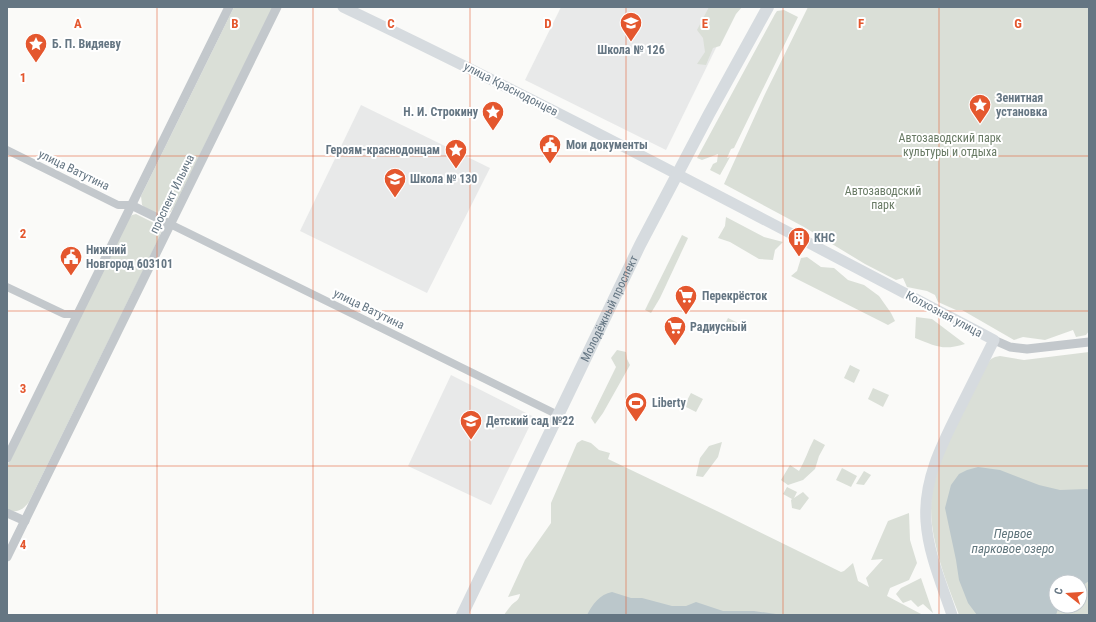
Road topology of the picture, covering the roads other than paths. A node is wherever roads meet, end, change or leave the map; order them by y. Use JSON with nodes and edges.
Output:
{"nodes":[{"id":1,"x":229,"y":7,"type":"edge"},
{"id":2,"x":277,"y":7,"type":"edge"},
{"id":3,"x":343,"y":7,"type":"edge"},
{"id":4,"x":768,"y":7,"type":"edge"},
{"id":5,"x":7,"y":150,"type":"edge"},
{"id":6,"x":677,"y":174,"type":"junction"},
{"id":7,"x":131,"y":205,"type":"junction"},
{"id":8,"x":170,"y":224,"type":"junction"},
{"id":9,"x":7,"y":287,"type":"edge"},
{"id":10,"x":78,"y":314,"type":"junction"},
{"id":11,"x":994,"y":340,"type":"junction"},
{"id":12,"x":1089,"y":342,"type":"edge"},
{"id":13,"x":558,"y":416,"type":"junction"},
{"id":14,"x":7,"y":458,"type":"edge"},
{"id":15,"x":7,"y":513,"type":"edge"},
{"id":16,"x":25,"y":521,"type":"junction"},
{"id":17,"x":7,"y":557,"type":"edge"},
{"id":18,"x":462,"y":615,"type":"edge"},
{"id":19,"x":952,"y":615,"type":"edge"}],
"edges":[{"from":1,"to":7,"type":"street"},
{"from":2,"to":8,"type":"street","name":"проспект Ильича"},
{"from":3,"to":6,"type":"main road","name":"улица Краснодонцев"},
{"from":4,"to":6,"type":"main road","name":"Молодёжный проспект"},
{"from":5,"to":7,"type":"street","name":"улица Ватутина"},
{"from":6,"to":11,"type":"main road","name":"Колхозная улица"},
{"from":6,"to":13,"type":"main road","name":"Молодёжный проспект"},
{"from":7,"to":8,"type":"street"},
{"from":7,"to":10,"type":"street"},
{"from":8,"to":13,"type":"street","name":"улица Ватутина"},
{"from":8,"to":16,"type":"street","name":"проспект Ильича"},
{"from":9,"to":10,"type":"street"},
{"from":10,"to":14,"type":"street"},
{"from":11,"to":12,"type":"street"},
{"from":11,"to":19,"type":"main road","name":"Колхозная улица"},
{"from":13,"to":18,"type":"main road","name":"Молодёжный проспект"},
{"from":15,"to":16,"type":"street"},
{"from":16,"to":17,"type":"street","name":"проспект Ильича"}]}
